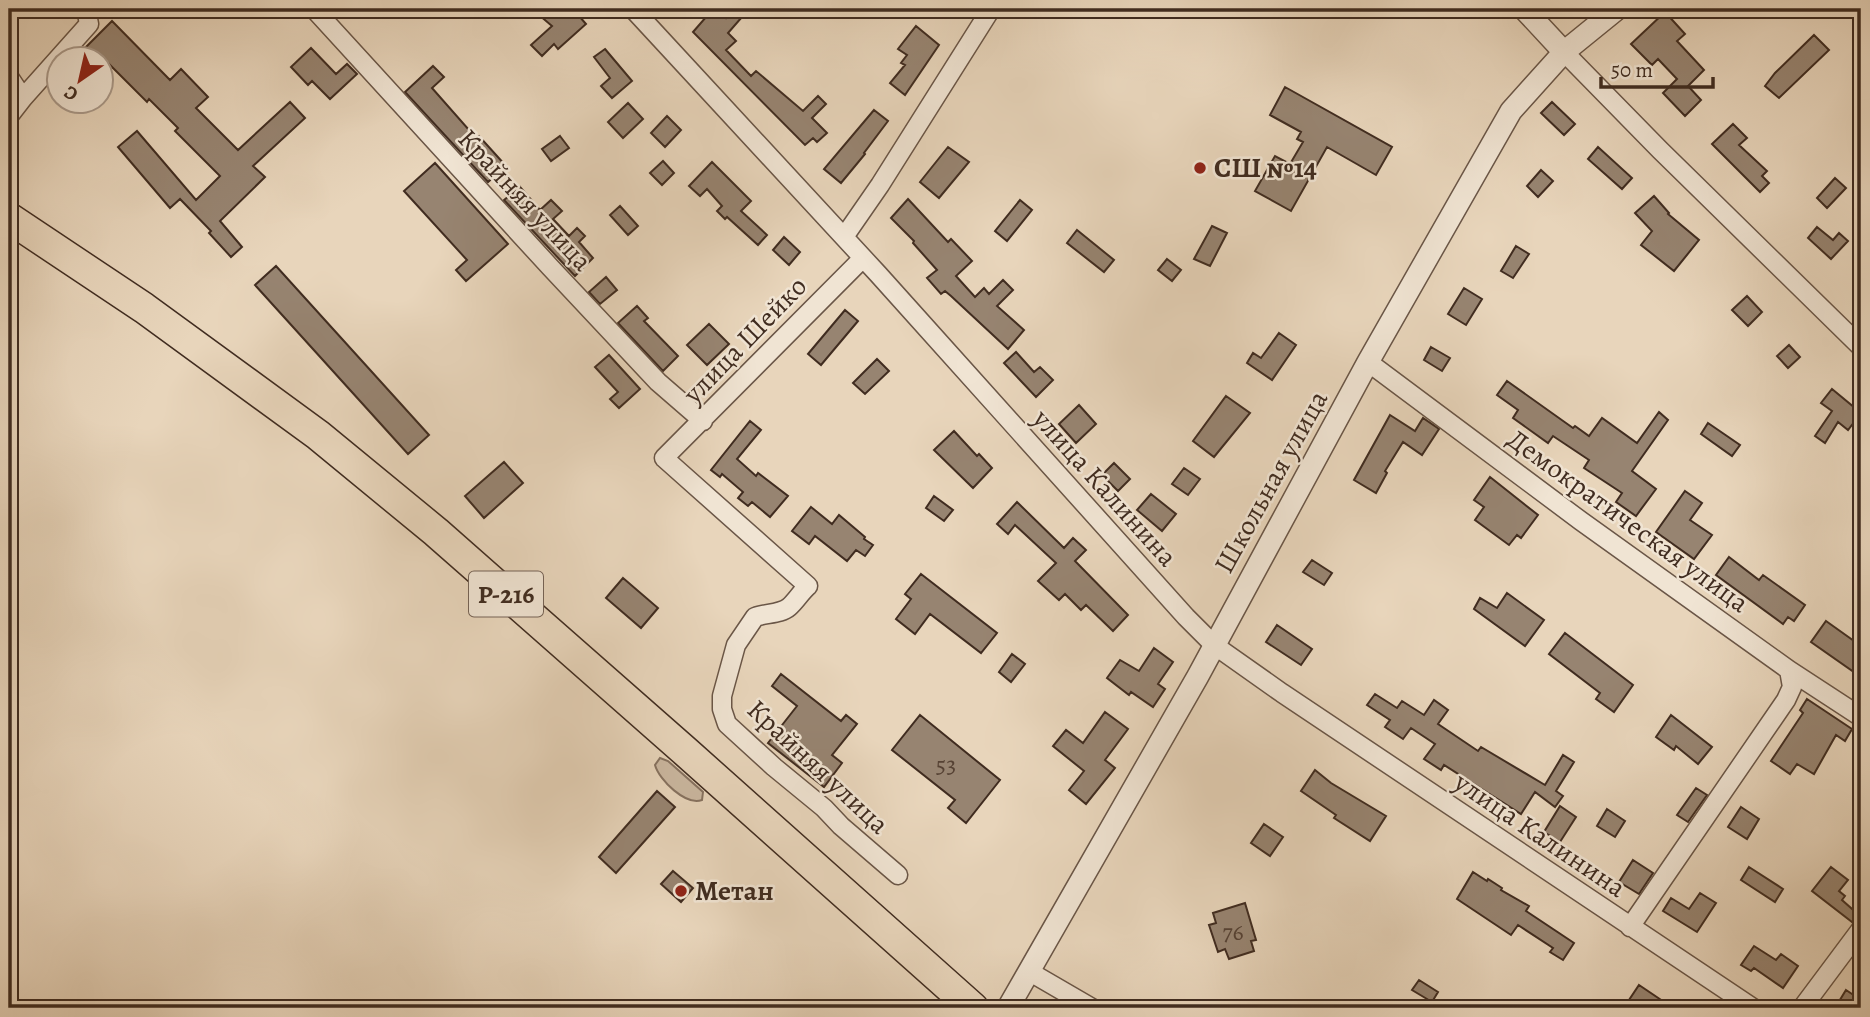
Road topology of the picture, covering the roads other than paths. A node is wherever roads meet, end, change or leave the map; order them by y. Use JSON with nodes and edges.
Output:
{"nodes":[{"id":1,"x":86,"y":9,"type":"edge"},
{"id":2,"x":314,"y":9,"type":"edge"},
{"id":3,"x":633,"y":9,"type":"edge"},
{"id":4,"x":991,"y":9,"type":"edge"},
{"id":5,"x":1524,"y":9,"type":"edge"},
{"id":6,"x":1617,"y":9,"type":"edge"},
{"id":7,"x":1564,"y":52,"type":"junction"},
{"id":8,"x":9,"y":77,"type":"edge"},
{"id":9,"x":23,"y":98,"type":"junction"},
{"id":10,"x":9,"y":117,"type":"edge"},
{"id":11,"x":9,"y":218,"type":"edge"},
{"id":12,"x":844,"y":237,"type":"junction"},
{"id":13,"x":863,"y":258,"type":"junction"},
{"id":14,"x":1861,"y":347,"type":"edge"},
{"id":15,"x":1368,"y":362,"type":"junction"},
{"id":16,"x":703,"y":421,"type":"junction"},
{"id":17,"x":664,"y":458,"type":"joint"},
{"id":18,"x":1214,"y":645,"type":"junction"},
{"id":19,"x":1789,"y":670,"type":"junction"},
{"id":20,"x":1861,"y":717,"type":"edge"},
{"id":21,"x":898,"y":876,"type":"dead end"},
{"id":22,"x":1630,"y":927,"type":"junction"},
{"id":23,"x":1861,"y":929,"type":"edge"},
{"id":24,"x":1030,"y":972,"type":"junction"},
{"id":25,"x":973,"y":1008,"type":"edge"},
{"id":26,"x":1008,"y":1008,"type":"edge"},
{"id":27,"x":1092,"y":1008,"type":"edge"},
{"id":28,"x":1753,"y":1008,"type":"edge"},
{"id":29,"x":1802,"y":1008,"type":"edge"}],
"edges":[{"from":1,"to":9,"type":"street"},
{"from":2,"to":16,"type":"street","name":"Крайняя улица"},
{"from":3,"to":12,"type":"street","name":"улица Калинина"},
{"from":4,"to":12,"type":"street"},
{"from":5,"to":7,"type":"street"},
{"from":6,"to":7,"type":"street","name":"Школьная улица"},
{"from":7,"to":14,"type":"street"},
{"from":7,"to":15,"type":"street","name":"Школьная улица"},
{"from":8,"to":9,"type":"street"},
{"from":9,"to":10,"type":"street"},
{"from":11,"to":25,"type":"highway","number":"Р-216"},
{"from":12,"to":13,"type":"street","name":"улица Калинина"},
{"from":13,"to":16,"type":"street","name":"улица Шейко"},
{"from":13,"to":18,"type":"street","name":"улица Калинина"},
{"from":15,"to":18,"type":"street","name":"Школьная улица"},
{"from":15,"to":19,"type":"street","name":"Демократическая улица"},
{"from":16,"to":17,"type":"street","name":"улица Шейко"},
{"from":17,"to":21,"type":"street","name":"Крайняя улица"},
{"from":18,"to":22,"type":"street","name":"улица Калинина"},
{"from":18,"to":24,"type":"street","name":"Школьная улица"},
{"from":19,"to":20,"type":"street","name":"Демократическая улица"},
{"from":19,"to":22,"type":"street"},
{"from":22,"to":28,"type":"street","name":"улица Калинина"},
{"from":23,"to":29,"type":"street"},
{"from":24,"to":26,"type":"street","name":"Школьная улица"},
{"from":24,"to":27,"type":"street"}]}
